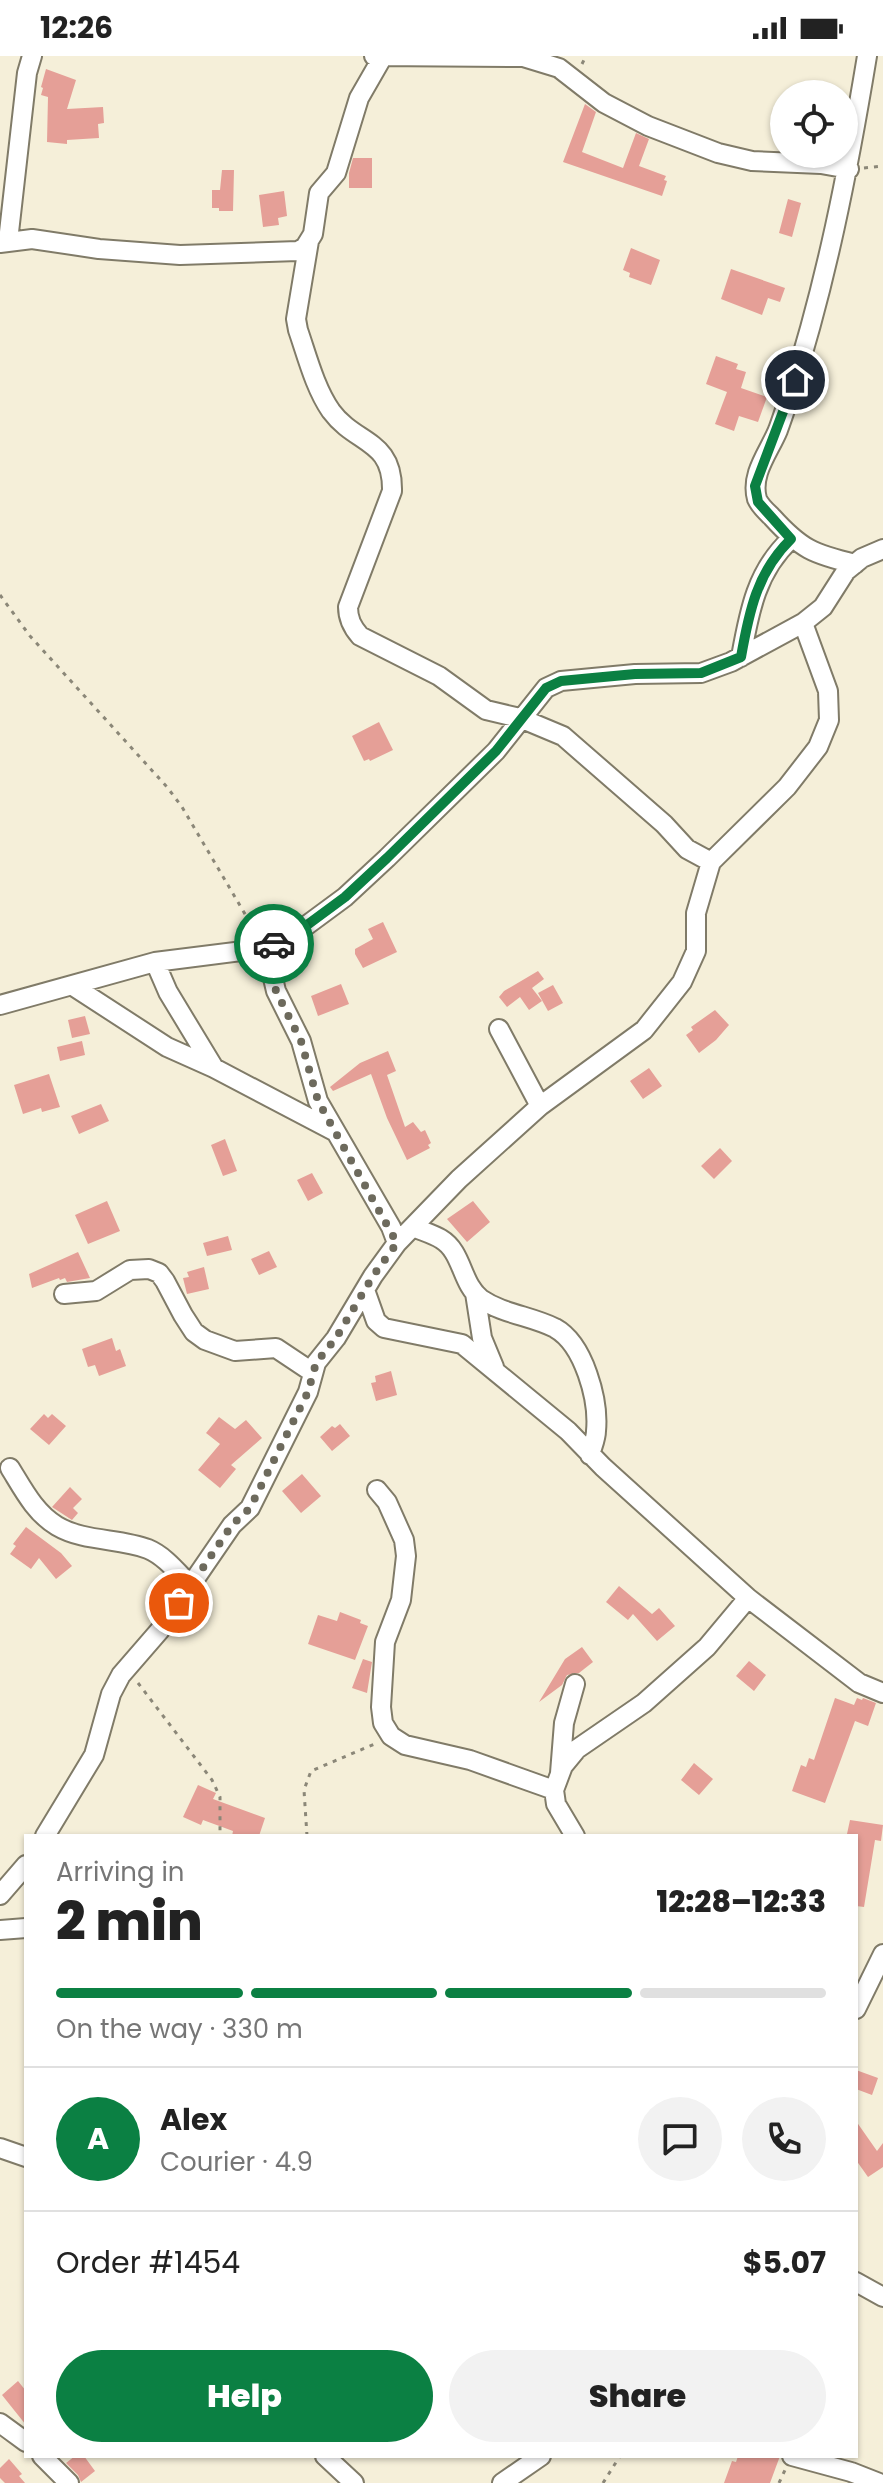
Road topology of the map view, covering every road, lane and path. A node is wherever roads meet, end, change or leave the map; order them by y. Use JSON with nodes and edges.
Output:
{"nodes":[{"id":1,"x":32,"y":56,"type":"edge"},
{"id":2,"x":867,"y":56,"type":"edge"},
{"id":3,"x":378,"y":57,"type":"edge"},
{"id":4,"x":849,"y":169,"type":"junction"},
{"id":5,"x":309,"y":241,"type":"junction"},
{"id":6,"x":4,"y":242,"type":"edge"},
{"id":7,"x":791,"y":539,"type":"junction"},
{"id":8,"x":883,"y":549,"type":"edge"},
{"id":9,"x":855,"y":564,"type":"junction"},
{"id":10,"x":0,"y":595,"type":"edge"},
{"id":11,"x":803,"y":623,"type":"junction"},
{"id":12,"x":741,"y":657,"type":"junction"},
{"id":13,"x":520,"y":718,"type":"junction"},
{"id":14,"x":711,"y":862,"type":"junction"},
{"id":15,"x":266,"y":948,"type":"junction"},
{"id":16,"x":155,"y":962,"type":"junction"},
{"id":17,"x":73,"y":986,"type":"junction"},
{"id":18,"x":0,"y":1005,"type":"edge"},
{"id":19,"x":499,"y":1029,"type":"dead end"},
{"id":20,"x":214,"y":1068,"type":"junction"},
{"id":21,"x":540,"y":1106,"type":"junction"},
{"id":22,"x":334,"y":1131,"type":"junction"},
{"id":23,"x":413,"y":1227,"type":"junction"},
{"id":24,"x":397,"y":1243,"type":"junction"},
{"id":25,"x":365,"y":1290,"type":"junction"},
{"id":26,"x":475,"y":1293,"type":"junction"},
{"id":27,"x":64,"y":1294,"type":"dead end"},
{"id":28,"x":495,"y":1370,"type":"junction"},
{"id":29,"x":312,"y":1372,"type":"junction"},
{"id":30,"x":590,"y":1455,"type":"junction"},
{"id":31,"x":10,"y":1468,"type":"dead end"},
{"id":32,"x":377,"y":1490,"type":"dead end"},
{"id":33,"x":191,"y":1586,"type":"junction"},
{"id":34,"x":748,"y":1598,"type":"junction"},
{"id":35,"x":125,"y":1668,"type":"junction"},
{"id":36,"x":575,"y":1684,"type":"dead end"},
{"id":37,"x":883,"y":1693,"type":"edge"},
{"id":38,"x":391,"y":1736,"type":"junction"},
{"id":39,"x":557,"y":1782,"type":"junction"},
{"id":40,"x":46,"y":1834,"type":"edge"},
{"id":41,"x":220,"y":1834,"type":"edge"},
{"id":42,"x":307,"y":1834,"type":"edge"},
{"id":43,"x":574,"y":1834,"type":"edge"},
{"id":44,"x":24,"y":1867,"type":"edge"},
{"id":45,"x":0,"y":1895,"type":"edge"},
{"id":46,"x":24,"y":1928,"type":"edge"},
{"id":47,"x":0,"y":1930,"type":"edge"},
{"id":48,"x":883,"y":1954,"type":"edge"},
{"id":49,"x":876,"y":1984,"type":"edge"},
{"id":50,"x":858,"y":2006,"type":"edge"},
{"id":51,"x":0,"y":2148,"type":"edge"},
{"id":52,"x":24,"y":2156,"type":"edge"},
{"id":53,"x":858,"y":2283,"type":"edge"},
{"id":54,"x":883,"y":2297,"type":"edge"},
{"id":55,"x":0,"y":2423,"type":"edge"},
{"id":56,"x":24,"y":2441,"type":"edge"},
{"id":57,"x":44,"y":2458,"type":"edge"},
{"id":58,"x":327,"y":2458,"type":"edge"},
{"id":59,"x":538,"y":2458,"type":"edge"},
{"id":60,"x":619,"y":2458,"type":"edge"},
{"id":61,"x":800,"y":2458,"type":"edge"},
{"id":62,"x":69,"y":2483,"type":"edge"},
{"id":63,"x":354,"y":2483,"type":"edge"},
{"id":64,"x":502,"y":2483,"type":"edge"},
{"id":65,"x":603,"y":2483,"type":"edge"},
{"id":66,"x":879,"y":2483,"type":"edge"}],
"edges":[{"from":1,"to":6,"type":"street"},
{"from":2,"to":4,"type":"street"},
{"from":3,"to":4,"type":"street"},
{"from":3,"to":5,"type":"street"},
{"from":4,"to":7,"type":"street"},
{"from":5,"to":6,"type":"street"},
{"from":5,"to":13,"type":"street"},
{"from":7,"to":9,"type":"street"},
{"from":7,"to":12,"type":"street"},
{"from":8,"to":9,"type":"street"},
{"from":9,"to":11,"type":"street"},
{"from":10,"to":15,"type":"path"},
{"from":11,"to":12,"type":"street"},
{"from":11,"to":14,"type":"street"},
{"from":12,"to":13,"type":"street"},
{"from":13,"to":14,"type":"street"},
{"from":13,"to":15,"type":"street"},
{"from":14,"to":21,"type":"street"},
{"from":15,"to":16,"type":"street"},
{"from":15,"to":22,"type":"street"},
{"from":16,"to":17,"type":"street"},
{"from":16,"to":20,"type":"street"},
{"from":17,"to":18,"type":"street"},
{"from":17,"to":20,"type":"street"},
{"from":19,"to":21,"type":"street"},
{"from":20,"to":22,"type":"street"},
{"from":21,"to":23,"type":"street"},
{"from":22,"to":24,"type":"street"},
{"from":23,"to":24,"type":"street"},
{"from":23,"to":26,"type":"street"},
{"from":24,"to":25,"type":"street"},
{"from":25,"to":28,"type":"street"},
{"from":25,"to":29,"type":"street"},
{"from":26,"to":28,"type":"street"},
{"from":26,"to":30,"type":"street"},
{"from":27,"to":29,"type":"street"},
{"from":28,"to":30,"type":"street"},
{"from":29,"to":33,"type":"street"},
{"from":30,"to":34,"type":"street"},
{"from":31,"to":33,"type":"street"},
{"from":32,"to":38,"type":"street"},
{"from":33,"to":35,"type":"street"},
{"from":34,"to":37,"type":"street"},
{"from":34,"to":39,"type":"street"},
{"from":35,"to":40,"type":"street"},
{"from":35,"to":41,"type":"path"},
{"from":36,"to":39,"type":"street"},
{"from":38,"to":39,"type":"street"},
{"from":38,"to":42,"type":"path"},
{"from":39,"to":43,"type":"street"},
{"from":44,"to":45,"type":"street"},
{"from":46,"to":47,"type":"street"},
{"from":48,"to":49,"type":"street"},
{"from":49,"to":50,"type":"street"},
{"from":51,"to":52,"type":"street"},
{"from":53,"to":54,"type":"street"},
{"from":55,"to":56,"type":"street"},
{"from":57,"to":62,"type":"street"},
{"from":58,"to":63,"type":"street"},
{"from":59,"to":64,"type":"street"},
{"from":60,"to":65,"type":"path"},
{"from":61,"to":66,"type":"street"}]}
